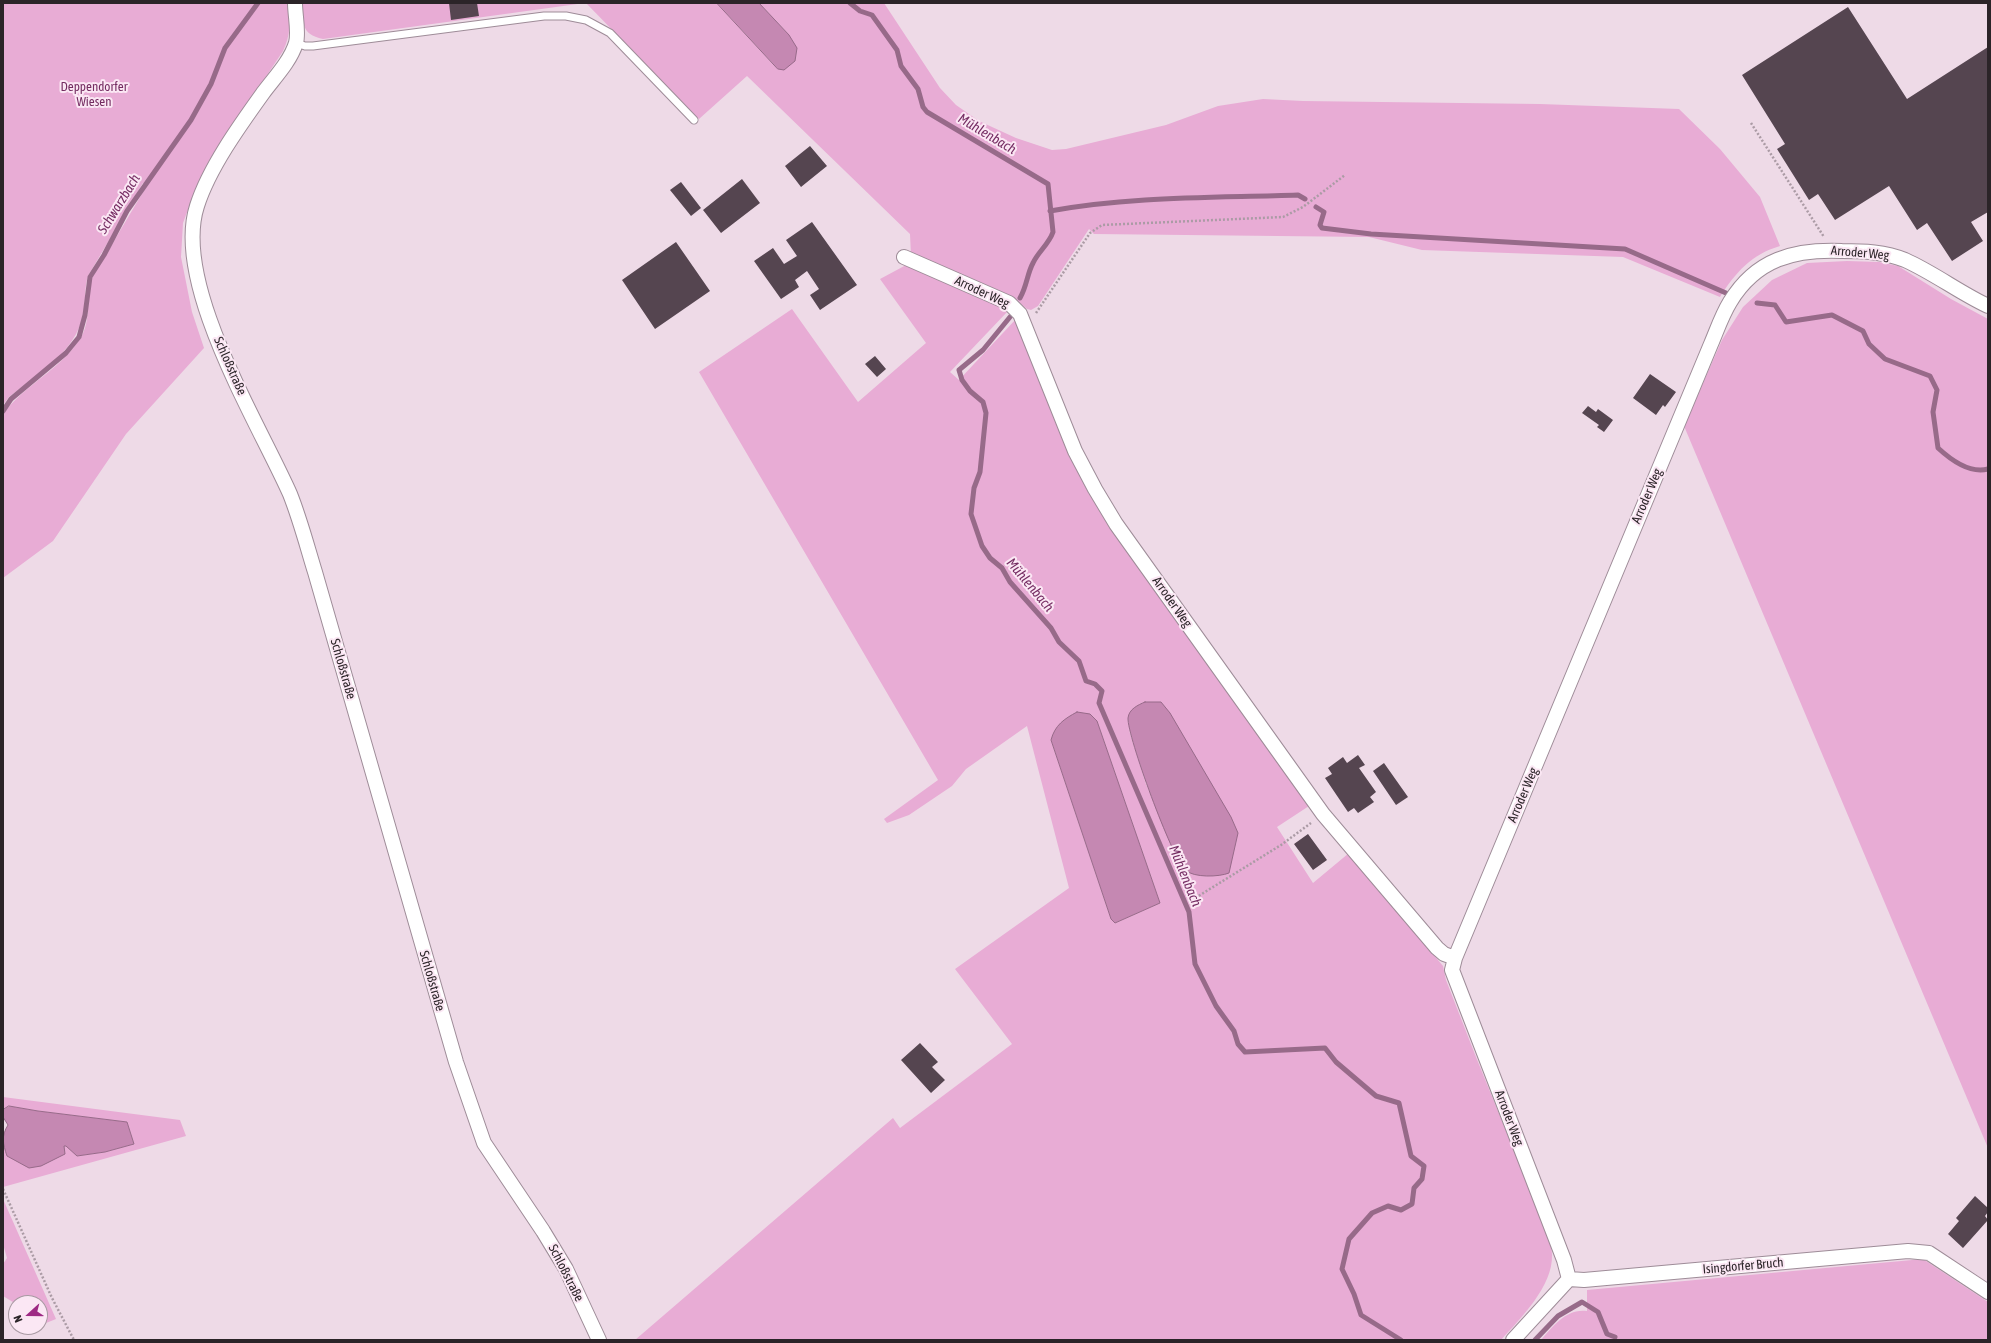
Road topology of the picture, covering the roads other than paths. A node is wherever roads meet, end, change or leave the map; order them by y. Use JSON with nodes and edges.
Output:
{"nodes":[{"id":1,"x":295,"y":3,"type":"edge"},
{"id":2,"x":296,"y":43,"type":"junction"},
{"id":3,"x":694,"y":120,"type":"dead end"},
{"id":4,"x":904,"y":256,"type":"dead end"},
{"id":5,"x":1988,"y":306,"type":"edge"},
{"id":6,"x":1454,"y":958,"type":"junction"},
{"id":7,"x":1569,"y":1278,"type":"junction"},
{"id":8,"x":1988,"y":1292,"type":"edge"},
{"id":9,"x":599,"y":1340,"type":"edge"},
{"id":10,"x":1514,"y":1340,"type":"edge"}],
"edges":[{"from":1,"to":2,"type":"street","name":"Schloßstraße"},
{"from":2,"to":3,"type":"lane"},
{"from":2,"to":9,"type":"street","name":"Schloßstraße"},
{"from":4,"to":6,"type":"street","name":"Arroder Weg"},
{"from":5,"to":6,"type":"street","name":"Arroder Weg"},
{"from":6,"to":7,"type":"street","name":"Arroder Weg"},
{"from":7,"to":8,"type":"street","name":"Isingdorfer Bruch"},
{"from":7,"to":10,"type":"street"}]}
